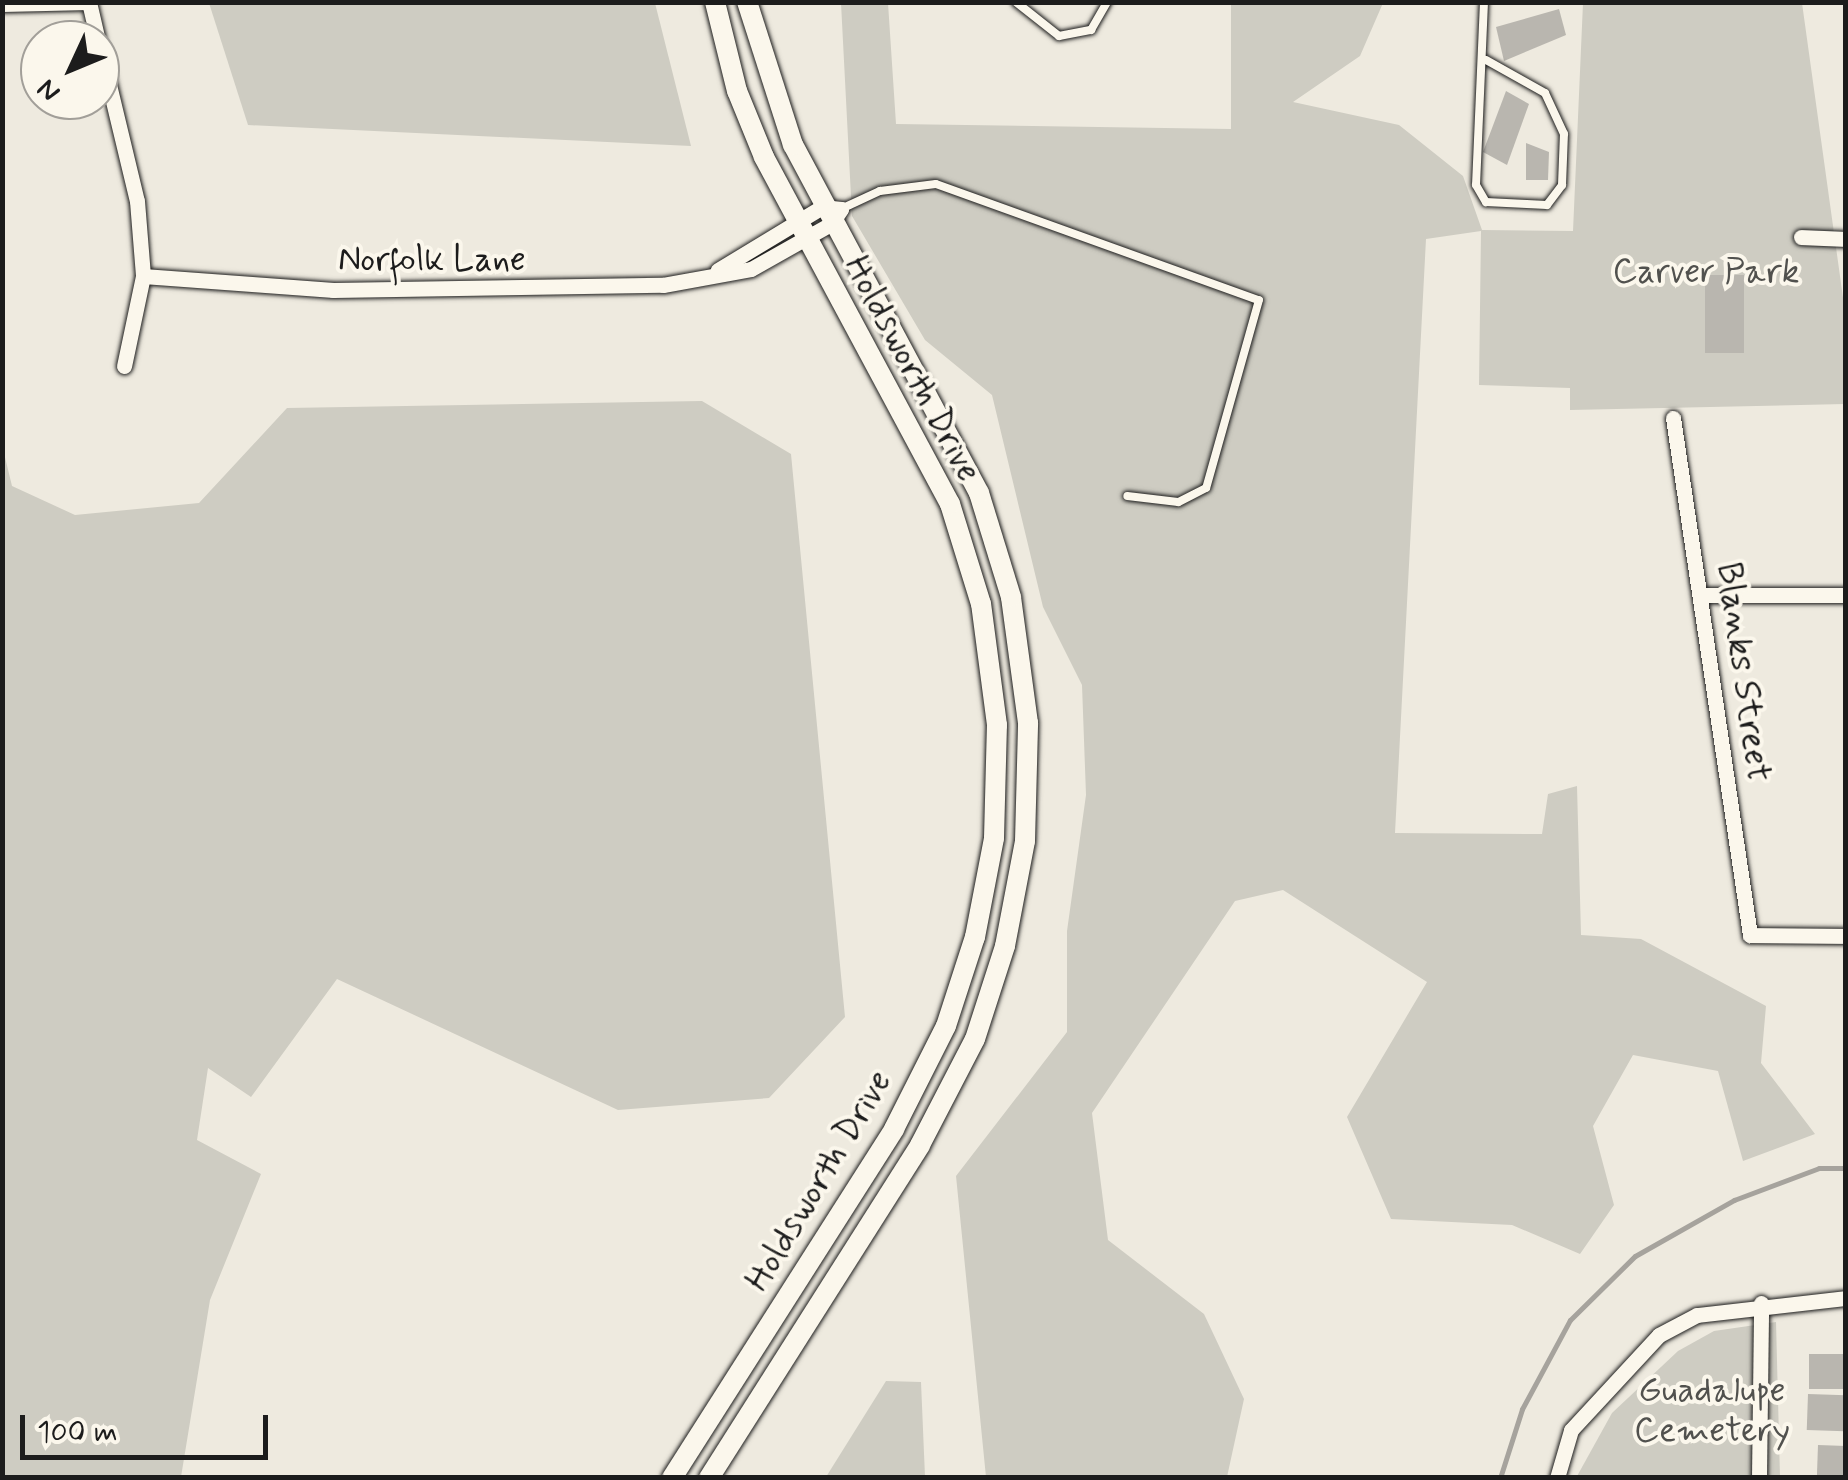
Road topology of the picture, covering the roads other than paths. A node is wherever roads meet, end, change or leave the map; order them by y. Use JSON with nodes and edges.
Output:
{"nodes":[{"id":1,"x":90,"y":2,"type":"edge"},
{"id":2,"x":715,"y":2,"type":"edge"},
{"id":3,"x":747,"y":2,"type":"edge"},
{"id":4,"x":1016,"y":2,"type":"edge"},
{"id":5,"x":1107,"y":2,"type":"edge"},
{"id":6,"x":1484,"y":2,"type":"edge"},
{"id":7,"x":2,"y":4,"type":"edge"},
{"id":8,"x":1486,"y":60,"type":"junction"},
{"id":9,"x":118,"y":120,"type":"edge"},
{"id":10,"x":831,"y":214,"type":"junction"},
{"id":11,"x":800,"y":231,"type":"junction"},
{"id":12,"x":1801,"y":237,"type":"dead end"},
{"id":13,"x":1846,"y":238,"type":"edge"},
{"id":14,"x":144,"y":276,"type":"junction"},
{"id":15,"x":124,"y":366,"type":"dead end"},
{"id":16,"x":1674,"y":418,"type":"dead end"},
{"id":17,"x":1127,"y":496,"type":"dead end"},
{"id":18,"x":1702,"y":595,"type":"junction"},
{"id":19,"x":1846,"y":595,"type":"edge"},
{"id":20,"x":1846,"y":936,"type":"edge"},
{"id":21,"x":1846,"y":1298,"type":"edge"},
{"id":22,"x":1760,"y":1303,"type":"junction"},
{"id":23,"x":700,"y":1434,"type":"junction"},
{"id":24,"x":726,"y":1452,"type":"junction"},
{"id":25,"x":672,"y":1478,"type":"edge"},
{"id":26,"x":709,"y":1478,"type":"edge"},
{"id":27,"x":1556,"y":1478,"type":"edge"},
{"id":28,"x":1758,"y":1478,"type":"edge"}],
"edges":[{"from":1,"to":7,"type":"street"},
{"from":2,"to":11,"type":"main road","name":"Holdsworth Drive"},
{"from":3,"to":10,"type":"main road","name":"Holdsworth Drive"},
{"from":4,"to":5,"type":"lane"},
{"from":6,"to":8,"type":"lane"},
{"from":8,"to":8,"type":"lane"},
{"from":9,"to":14,"type":"street"},
{"from":10,"to":11,"type":"street","name":"Norfolk Lane"},
{"from":10,"to":17,"type":"lane"},
{"from":10,"to":24,"type":"main road","name":"Holdsworth Drive"},
{"from":11,"to":14,"type":"street","name":"Norfolk Lane"},
{"from":11,"to":23,"type":"main road","name":"Holdsworth Drive"},
{"from":12,"to":13,"type":"street"},
{"from":14,"to":15,"type":"street"},
{"from":16,"to":18,"type":"street","name":"Blanks Street"},
{"from":18,"to":19,"type":"street"},
{"from":18,"to":20,"type":"street","name":"Blanks Street"},
{"from":21,"to":22,"type":"street"},
{"from":22,"to":27,"type":"street"},
{"from":22,"to":28,"type":"street"},
{"from":23,"to":24,"type":"main road"},
{"from":23,"to":25,"type":"main road","name":"Holdsworth Drive"},
{"from":24,"to":26,"type":"main road","name":"Holdsworth Drive"}]}
